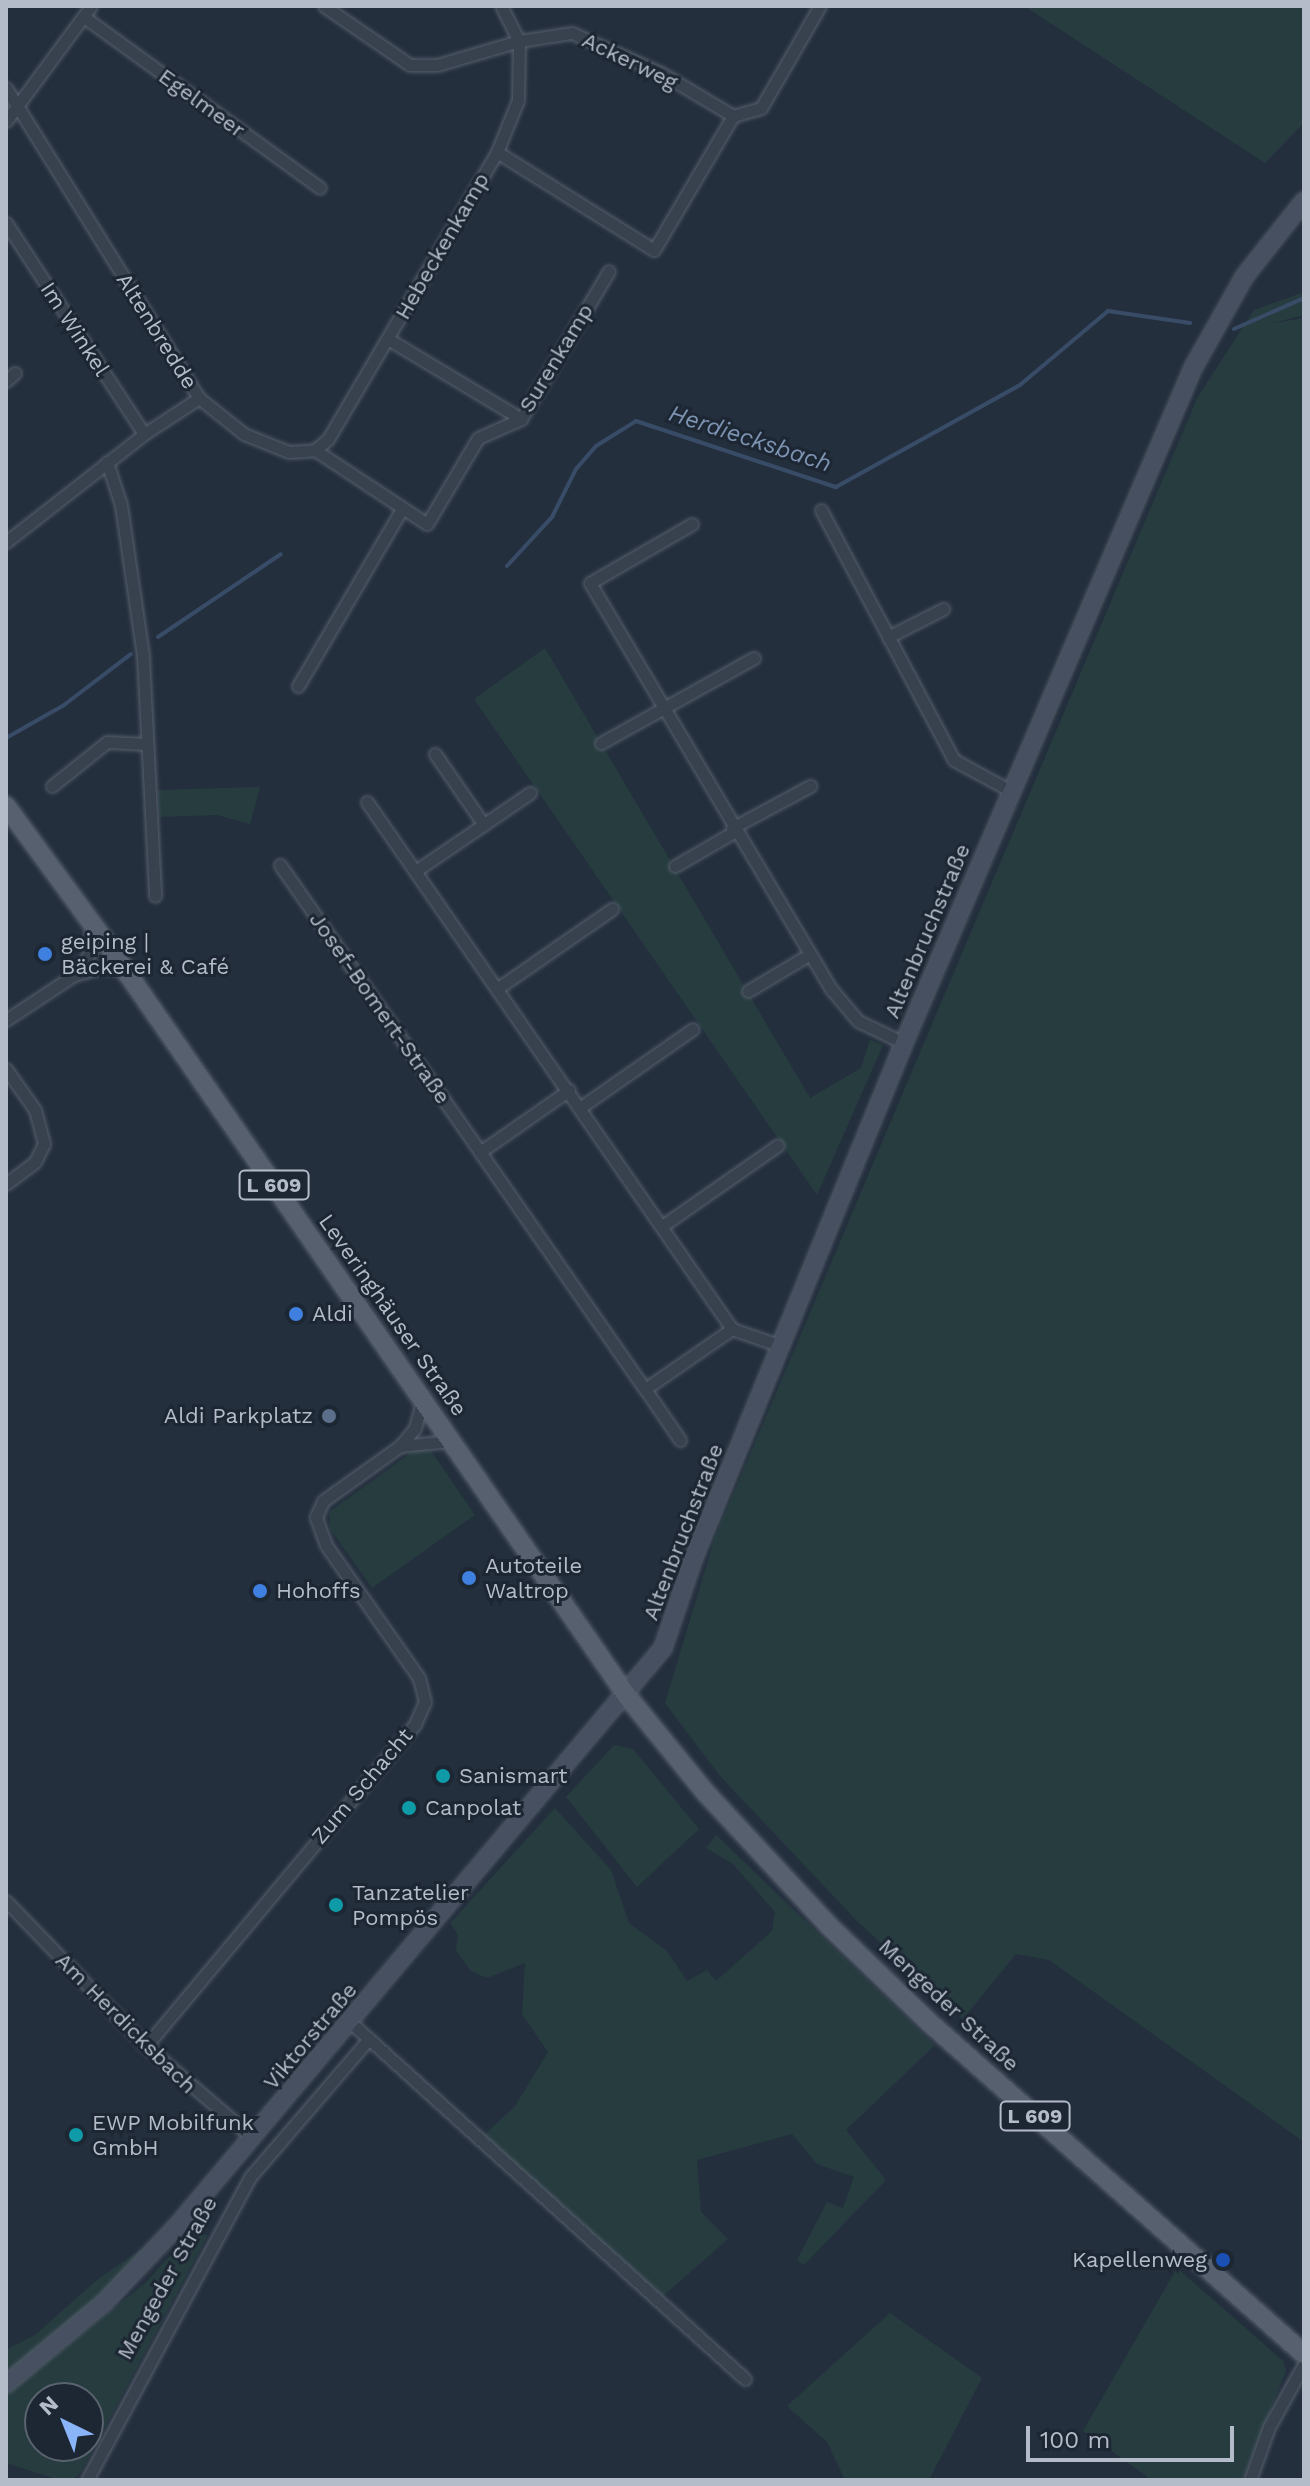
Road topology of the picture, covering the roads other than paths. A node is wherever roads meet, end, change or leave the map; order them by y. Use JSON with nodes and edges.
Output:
{"nodes":[{"id":1,"x":324,"y":6,"type":"edge"},
{"id":2,"x":501,"y":6,"type":"edge"},
{"id":3,"x":820,"y":6,"type":"edge"},
{"id":4,"x":88,"y":11,"type":"edge"},
{"id":5,"x":519,"y":41,"type":"junction"},
{"id":6,"x":6,"y":88,"type":"edge"},
{"id":7,"x":18,"y":107,"type":"junction"},
{"id":8,"x":733,"y":116,"type":"junction"},
{"id":9,"x":6,"y":121,"type":"edge"},
{"id":10,"x":497,"y":152,"type":"junction"},
{"id":11,"x":320,"y":188,"type":"dead end"},
{"id":12,"x":1304,"y":201,"type":"edge"},
{"id":13,"x":6,"y":223,"type":"edge"},
{"id":14,"x":609,"y":271,"type":"dead end"},
{"id":15,"x":388,"y":339,"type":"junction"},
{"id":16,"x":199,"y":398,"type":"junction"},
{"id":17,"x":521,"y":419,"type":"junction"},
{"id":18,"x":144,"y":434,"type":"junction"},
{"id":19,"x":315,"y":450,"type":"junction"},
{"id":20,"x":107,"y":462,"type":"junction"},
{"id":21,"x":402,"y":509,"type":"junction"},
{"id":22,"x":821,"y":510,"type":"dead end"},
{"id":23,"x":692,"y":524,"type":"dead end"},
{"id":24,"x":6,"y":542,"type":"edge"},
{"id":25,"x":943,"y":609,"type":"dead end"},
{"id":26,"x":888,"y":637,"type":"junction"},
{"id":27,"x":754,"y":658,"type":"dead end"},
{"id":28,"x":298,"y":686,"type":"dead end"},
{"id":29,"x":661,"y":710,"type":"junction"},
{"id":30,"x":601,"y":743,"type":"dead end"},
{"id":31,"x":147,"y":744,"type":"junction"},
{"id":32,"x":435,"y":754,"type":"dead end"},
{"id":33,"x":52,"y":786,"type":"dead end"},
{"id":34,"x":810,"y":786,"type":"dead end"},
{"id":35,"x":1009,"y":790,"type":"junction"},
{"id":36,"x":530,"y":793,"type":"dead end"},
{"id":37,"x":367,"y":802,"type":"dead end"},
{"id":38,"x":6,"y":806,"type":"edge"},
{"id":39,"x":484,"y":825,"type":"junction"},
{"id":40,"x":733,"y":830,"type":"junction"},
{"id":41,"x":280,"y":865,"type":"dead end"},
{"id":42,"x":675,"y":866,"type":"dead end"},
{"id":43,"x":417,"y":870,"type":"junction"},
{"id":44,"x":155,"y":896,"type":"dead end"},
{"id":45,"x":612,"y":909,"type":"dead end"},
{"id":46,"x":86,"y":914,"type":"junction"},
{"id":47,"x":810,"y":954,"type":"junction"},
{"id":48,"x":125,"y":970,"type":"junction"},
{"id":49,"x":74,"y":975,"type":"junction"},
{"id":50,"x":498,"y":988,"type":"junction"},
{"id":51,"x":748,"y":991,"type":"dead end"},
{"id":52,"x":6,"y":1020,"type":"edge"},
{"id":53,"x":693,"y":1029,"type":"dead end"},
{"id":54,"x":904,"y":1043,"type":"junction"},
{"id":55,"x":6,"y":1069,"type":"edge"},
{"id":56,"x":569,"y":1090,"type":"junction"},
{"id":57,"x":581,"y":1107,"type":"junction"},
{"id":58,"x":778,"y":1145,"type":"dead end"},
{"id":59,"x":480,"y":1152,"type":"junction"},
{"id":60,"x":6,"y":1184,"type":"edge"},
{"id":61,"x":662,"y":1226,"type":"junction"},
{"id":62,"x":732,"y":1329,"type":"junction"},
{"id":63,"x":781,"y":1346,"type":"junction"},
{"id":64,"x":645,"y":1389,"type":"junction"},
{"id":65,"x":422,"y":1401,"type":"junction"},
{"id":66,"x":680,"y":1440,"type":"dead end"},
{"id":67,"x":450,"y":1441,"type":"junction"},
{"id":68,"x":400,"y":1446,"type":"junction"},
{"id":69,"x":627,"y":1696,"type":"junction"},
{"id":70,"x":6,"y":1901,"type":"edge"},
{"id":71,"x":350,"y":2022,"type":"junction"},
{"id":72,"x":369,"y":2039,"type":"junction"},
{"id":73,"x":146,"y":2046,"type":"junction"},
{"id":74,"x":253,"y":2138,"type":"junction"},
{"id":75,"x":1304,"y":2354,"type":"edge"},
{"id":76,"x":1304,"y":2364,"type":"edge"},
{"id":77,"x":745,"y":2379,"type":"dead end"},
{"id":78,"x":6,"y":2384,"type":"edge"},
{"id":79,"x":87,"y":2480,"type":"edge"},
{"id":80,"x":1250,"y":2480,"type":"edge"}],
"edges":[{"from":1,"to":5,"type":"street","name":"Ackerweg"},
{"from":2,"to":5,"type":"street","name":"Hebeckenkamp"},
{"from":3,"to":8,"type":"street"},
{"from":4,"to":7,"type":"street","name":"Egelmeer"},
{"from":4,"to":11,"type":"street","name":"Egelmeer"},
{"from":5,"to":8,"type":"street","name":"Ackerweg"},
{"from":5,"to":10,"type":"street","name":"Hebeckenkamp"},
{"from":6,"to":7,"type":"street","name":"Altenbredde"},
{"from":7,"to":9,"type":"street","name":"Egelmeer"},
{"from":7,"to":16,"type":"street","name":"Altenbredde"},
{"from":8,"to":10,"type":"street","name":"Hebeckenkamp"},
{"from":10,"to":15,"type":"street","name":"Hebeckenkamp"},
{"from":12,"to":35,"type":"street","name":"Altenbruchstraße"},
{"from":13,"to":18,"type":"street","name":"Im Winkel"},
{"from":14,"to":17,"type":"street","name":"Surenkamp"},
{"from":15,"to":17,"type":"street","name":"Hebeckenkamp"},
{"from":15,"to":19,"type":"street","name":"Hebeckenkamp"},
{"from":16,"to":18,"type":"street","name":"Altenbredde"},
{"from":16,"to":19,"type":"street","name":"Surenkamp"},
{"from":17,"to":21,"type":"street","name":"Surenkamp"},
{"from":18,"to":20,"type":"street","name":"Altenbredde"},
{"from":19,"to":21,"type":"street","name":"Surenkamp"},
{"from":20,"to":24,"type":"street","name":"Altenbredde"},
{"from":20,"to":31,"type":"street"},
{"from":21,"to":28,"type":"street"},
{"from":22,"to":26,"type":"street"},
{"from":23,"to":29,"type":"street"},
{"from":25,"to":26,"type":"street"},
{"from":26,"to":35,"type":"street"},
{"from":27,"to":29,"type":"street"},
{"from":29,"to":30,"type":"street"},
{"from":29,"to":40,"type":"street"},
{"from":31,"to":33,"type":"street"},
{"from":31,"to":44,"type":"street"},
{"from":32,"to":39,"type":"street"},
{"from":34,"to":40,"type":"street"},
{"from":35,"to":54,"type":"street","name":"Altenbruchstraße"},
{"from":36,"to":39,"type":"street"},
{"from":37,"to":43,"type":"street"},
{"from":38,"to":46,"type":"main road","name":"Leveringhäuser Straße","number":"L 609"},
{"from":39,"to":43,"type":"street"},
{"from":40,"to":42,"type":"street"},
{"from":40,"to":47,"type":"street"},
{"from":41,"to":59,"type":"street","name":"Josef-Bomert-Straße"},
{"from":43,"to":50,"type":"street"},
{"from":45,"to":50,"type":"street"},
{"from":46,"to":48,"type":"main road","name":"Leveringhäuser Straße","number":"L 609"},
{"from":46,"to":49,"type":"street"},
{"from":47,"to":51,"type":"street"},
{"from":47,"to":54,"type":"street"},
{"from":48,"to":49,"type":"street"},
{"from":48,"to":65,"type":"main road","name":"Leveringhäuser Straße","number":"L 609"},
{"from":49,"to":52,"type":"street"},
{"from":50,"to":56,"type":"street"},
{"from":53,"to":57,"type":"street"},
{"from":54,"to":63,"type":"street","name":"Altenbruchstraße"},
{"from":55,"to":60,"type":"street"},
{"from":56,"to":57,"type":"street"},
{"from":56,"to":59,"type":"street"},
{"from":57,"to":61,"type":"street"},
{"from":58,"to":61,"type":"street"},
{"from":59,"to":64,"type":"street","name":"Josef-Bomert-Straße"},
{"from":61,"to":62,"type":"street"},
{"from":62,"to":63,"type":"street"},
{"from":62,"to":64,"type":"street"},
{"from":63,"to":69,"type":"street","name":"Altenbruchstraße"},
{"from":64,"to":66,"type":"street","name":"Josef-Bomert-Straße"},
{"from":65,"to":67,"type":"main road","name":"Leveringhäuser Straße","number":"L 609"},
{"from":65,"to":68,"type":"street","name":"Zum Schacht"},
{"from":67,"to":68,"type":"street","name":"Zum Schacht"},
{"from":67,"to":69,"type":"main road","name":"Leveringhäuser Straße","number":"L 609"},
{"from":68,"to":73,"type":"street","name":"Zum Schacht"},
{"from":69,"to":71,"type":"street","name":"Viktorstraße"},
{"from":69,"to":75,"type":"main road","name":"Mengeder Straße","number":"L 609"},
{"from":70,"to":73,"type":"street","name":"Am Herdicksbach"},
{"from":71,"to":72,"type":"street"},
{"from":71,"to":74,"type":"street","name":"Viktorstraße"},
{"from":72,"to":77,"type":"street"},
{"from":72,"to":79,"type":"street","name":"Mengeder Straße"},
{"from":73,"to":74,"type":"street","name":"Am Herdicksbach"},
{"from":74,"to":78,"type":"street","name":"Viktorstraße"},
{"from":76,"to":80,"type":"street"}]}
